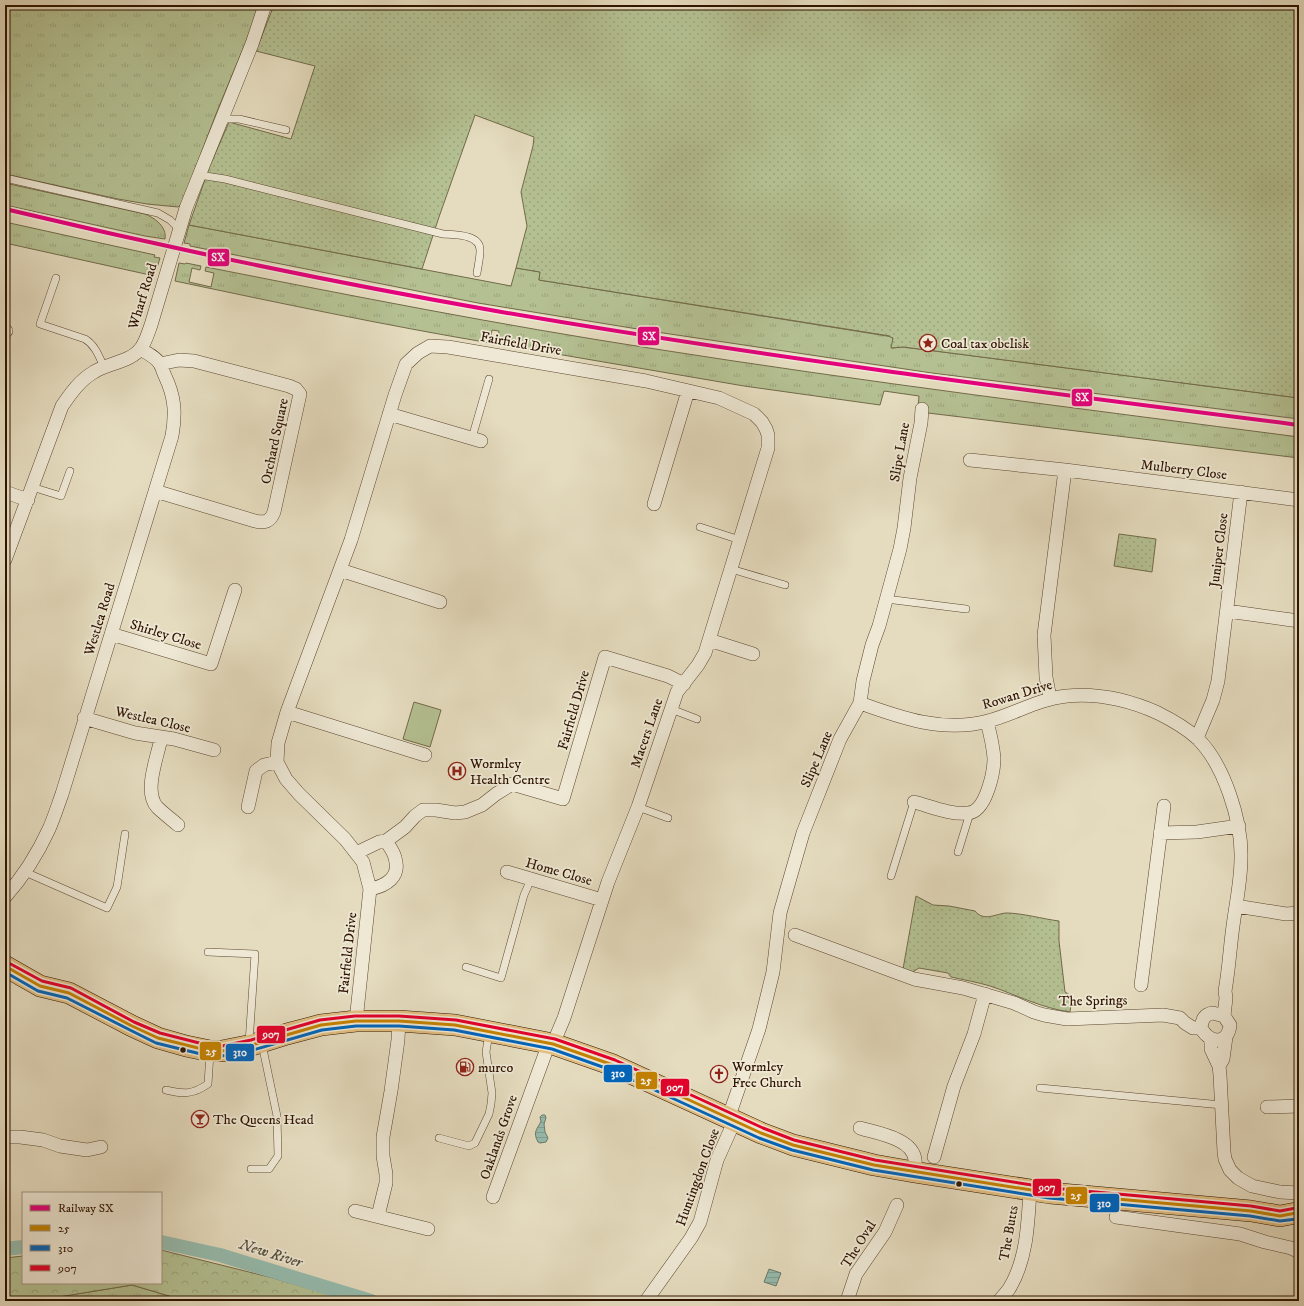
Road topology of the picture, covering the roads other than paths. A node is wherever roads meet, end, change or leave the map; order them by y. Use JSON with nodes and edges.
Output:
{"nodes":[{"id":1,"x":265,"y":5,"type":"edge"},
{"id":2,"x":221,"y":119,"type":"junction"},
{"id":3,"x":286,"y":130,"type":"dead end"},
{"id":4,"x":199,"y":174,"type":"junction"},
{"id":5,"x":5,"y":178,"type":"edge"},
{"id":6,"x":179,"y":229,"type":"junction"},
{"id":7,"x":477,"y":273,"type":"dead end"},
{"id":8,"x":56,"y":278,"type":"dead end"},
{"id":9,"x":140,"y":349,"type":"junction"},
{"id":10,"x":160,"y":364,"type":"junction"},
{"id":11,"x":104,"y":367,"type":"junction"},
{"id":12,"x":489,"y":379,"type":"dead end"},
{"id":13,"x":688,"y":390,"type":"junction"},
{"id":14,"x":922,"y":409,"type":"dead end"},
{"id":15,"x":390,"y":414,"type":"junction"},
{"id":16,"x":768,"y":435,"type":"joint"},
{"id":17,"x":476,"y":440,"type":"joint"},
{"id":18,"x":970,"y":460,"type":"dead end"},
{"id":19,"x":1065,"y":470,"type":"junction"},
{"id":20,"x":70,"y":471,"type":"dead end"},
{"id":21,"x":32,"y":487,"type":"junction"},
{"id":22,"x":5,"y":492,"type":"edge"},
{"id":23,"x":155,"y":492,"type":"junction"},
{"id":24,"x":1241,"y":492,"type":"junction"},
{"id":25,"x":28,"y":500,"type":"junction"},
{"id":26,"x":1299,"y":500,"type":"edge"},
{"id":27,"x":654,"y":504,"type":"dead end"},
{"id":28,"x":700,"y":527,"type":"dead end"},
{"id":29,"x":740,"y":540,"type":"junction"},
{"id":30,"x":5,"y":560,"type":"edge"},
{"id":31,"x":731,"y":569,"type":"junction"},
{"id":32,"x":340,"y":570,"type":"junction"},
{"id":33,"x":785,"y":585,"type":"dead end"},
{"id":34,"x":235,"y":590,"type":"dead end"},
{"id":35,"x":886,"y":599,"type":"junction"},
{"id":36,"x":440,"y":602,"type":"dead end"},
{"id":37,"x":966,"y":610,"type":"dead end"},
{"id":38,"x":1227,"y":611,"type":"junction"},
{"id":39,"x":1299,"y":621,"type":"edge"},
{"id":40,"x":111,"y":634,"type":"junction"},
{"id":41,"x":708,"y":640,"type":"junction"},
{"id":42,"x":753,"y":654,"type":"dead end"},
{"id":43,"x":684,"y":684,"type":"junction"},
{"id":44,"x":1050,"y":698,"type":"junction"},
{"id":45,"x":860,"y":703,"type":"junction"},
{"id":46,"x":671,"y":709,"type":"junction"},
{"id":47,"x":287,"y":712,"type":"junction"},
{"id":48,"x":84,"y":718,"type":"junction"},
{"id":49,"x":697,"y":719,"type":"dead end"},
{"id":50,"x":987,"y":722,"type":"junction"},
{"id":51,"x":161,"y":738,"type":"junction"},
{"id":52,"x":1197,"y":738,"type":"junction"},
{"id":53,"x":214,"y":750,"type":"dead end"},
{"id":54,"x":425,"y":755,"type":"dead end"},
{"id":55,"x":277,"y":762,"type":"junction"},
{"id":56,"x":914,"y":802,"type":"joint"},
{"id":57,"x":1164,"y":806,"type":"dead end"},
{"id":58,"x":248,"y":807,"type":"dead end"},
{"id":59,"x":638,"y":807,"type":"junction"},
{"id":60,"x":970,"y":813,"type":"junction"},
{"id":61,"x":668,"y":818,"type":"dead end"},
{"id":62,"x":178,"y":825,"type":"dead end"},
{"id":63,"x":1239,"y":826,"type":"junction"},
{"id":64,"x":1160,"y":833,"type":"junction"},
{"id":65,"x":125,"y":834,"type":"dead end"},
{"id":66,"x":386,"y":841,"type":"junction"},
{"id":67,"x":958,"y":852,"type":"dead end"},
{"id":68,"x":356,"y":853,"type":"junction"},
{"id":69,"x":25,"y":872,"type":"junction"},
{"id":70,"x":507,"y":872,"type":"dead end"},
{"id":71,"x":891,"y":876,"type":"dead end"},
{"id":72,"x":531,"y":879,"type":"junction"},
{"id":73,"x":370,"y":889,"type":"junction"},
{"id":74,"x":5,"y":897,"type":"edge"},
{"id":75,"x":602,"y":900,"type":"junction"},
{"id":76,"x":1236,"y":906,"type":"junction"},
{"id":77,"x":1299,"y":913,"type":"edge"},
{"id":78,"x":795,"y":935,"type":"dead end"},
{"id":79,"x":5,"y":952,"type":"edge"},
{"id":80,"x":208,"y":952,"type":"dead end"},
{"id":81,"x":5,"y":966,"type":"edge"},
{"id":82,"x":466,"y":967,"type":"dead end"},
{"id":83,"x":1141,"y":985,"type":"dead end"},
{"id":84,"x":1225,"y":990,"type":"junction"},
{"id":85,"x":69,"y":993,"type":"junction"},
{"id":86,"x":985,"y":994,"type":"junction"},
{"id":87,"x":1224,"y":1016,"type":"junction"},
{"id":88,"x":1205,"y":1019,"type":"junction"},
{"id":89,"x":356,"y":1021,"type":"junction"},
{"id":90,"x":399,"y":1021,"type":"junction"},
{"id":91,"x":490,"y":1031,"type":"junction"},
{"id":92,"x":1226,"y":1037,"type":"junction"},
{"id":93,"x":1211,"y":1038,"type":"junction"},
{"id":94,"x":551,"y":1043,"type":"junction"},
{"id":95,"x":255,"y":1044,"type":"junction"},
{"id":96,"x":210,"y":1051,"type":"junction"},
{"id":97,"x":1219,"y":1066,"type":"junction"},
{"id":98,"x":1040,"y":1088,"type":"dead end"},
{"id":99,"x":166,"y":1090,"type":"dead end"},
{"id":100,"x":1222,"y":1105,"type":"junction"},
{"id":101,"x":1299,"y":1106,"type":"edge"},
{"id":102,"x":1267,"y":1107,"type":"dead end"},
{"id":103,"x":731,"y":1121,"type":"junction"},
{"id":104,"x":860,"y":1128,"type":"dead end"},
{"id":105,"x":5,"y":1137,"type":"edge"},
{"id":106,"x":439,"y":1138,"type":"dead end"},
{"id":107,"x":101,"y":1148,"type":"dead end"},
{"id":108,"x":934,"y":1158,"type":"dead end"},
{"id":109,"x":251,"y":1169,"type":"dead end"},
{"id":110,"x":914,"y":1172,"type":"junction"},
{"id":111,"x":1030,"y":1190,"type":"junction"},
{"id":112,"x":1299,"y":1193,"type":"edge"},
{"id":113,"x":493,"y":1197,"type":"dead end"},
{"id":114,"x":897,"y":1206,"type":"dead end"},
{"id":115,"x":355,"y":1211,"type":"dead end"},
{"id":116,"x":1290,"y":1215,"type":"edge"},
{"id":117,"x":378,"y":1216,"type":"junction"},
{"id":118,"x":1116,"y":1217,"type":"dead end"},
{"id":119,"x":1299,"y":1229,"type":"edge"},
{"id":120,"x":428,"y":1230,"type":"dead end"},
{"id":121,"x":1299,"y":1252,"type":"edge"},
{"id":122,"x":646,"y":1301,"type":"edge"},
{"id":123,"x":848,"y":1301,"type":"edge"},
{"id":124,"x":999,"y":1301,"type":"edge"}],
"edges":[{"from":1,"to":2,"type":"street","name":"Wharf Road"},
{"from":2,"to":3,"type":"lane"},
{"from":2,"to":4,"type":"street","name":"Wharf Road"},
{"from":4,"to":6,"type":"street","name":"Wharf Road"},
{"from":4,"to":7,"type":"lane"},
{"from":5,"to":6,"type":"lane"},
{"from":6,"to":9,"type":"street","name":"Wharf Road"},
{"from":8,"to":11,"type":"lane"},
{"from":9,"to":10,"type":"street","name":"Westlea Road"},
{"from":9,"to":11,"type":"street","name":"Wharf Road"},
{"from":10,"to":23,"type":"street","name":"Westlea Road"},
{"from":10,"to":23,"type":"street","name":"Orchard Square"},
{"from":11,"to":21,"type":"street","name":"Wharf Road"},
{"from":12,"to":17,"type":"lane"},
{"from":13,"to":15,"type":"street","name":"Fairfield Drive"},
{"from":13,"to":16,"type":"street","name":"Fairfield Drive"},
{"from":13,"to":27,"type":"street"},
{"from":14,"to":35,"type":"street","name":"Slipe Lane"},
{"from":15,"to":17,"type":"street"},
{"from":15,"to":32,"type":"street","name":"Fairfield Drive"},
{"from":16,"to":29,"type":"street","name":"Macers Lane"},
{"from":18,"to":19,"type":"street","name":"Mulberry Close"},
{"from":19,"to":24,"type":"street","name":"Mulberry Close"},
{"from":19,"to":44,"type":"street"},
{"from":20,"to":21,"type":"lane"},
{"from":21,"to":25,"type":"street","name":"Wharf Road"},
{"from":22,"to":25,"type":"street"},
{"from":23,"to":40,"type":"street","name":"Westlea Road"},
{"from":24,"to":26,"type":"street","name":"Mulberry Close"},
{"from":24,"to":38,"type":"street","name":"Juniper Close"},
{"from":25,"to":30,"type":"street","name":"Wharf Road"},
{"from":28,"to":29,"type":"lane"},
{"from":29,"to":31,"type":"street","name":"Macers Lane"},
{"from":31,"to":33,"type":"lane"},
{"from":31,"to":41,"type":"street","name":"Macers Lane"},
{"from":32,"to":36,"type":"street"},
{"from":32,"to":47,"type":"street","name":"Fairfield Drive"},
{"from":34,"to":40,"type":"street","name":"Shirley Close"},
{"from":35,"to":37,"type":"lane"},
{"from":35,"to":45,"type":"street","name":"Slipe Lane"},
{"from":38,"to":39,"type":"street"},
{"from":38,"to":52,"type":"street","name":"Juniper Close"},
{"from":40,"to":48,"type":"street","name":"Westlea Road"},
{"from":41,"to":42,"type":"street"},
{"from":41,"to":43,"type":"street","name":"Macers Lane"},
{"from":43,"to":46,"type":"street","name":"Macers Lane"},
{"from":43,"to":66,"type":"street","name":"Fairfield Drive"},
{"from":44,"to":50,"type":"street","name":"Rowan Drive"},
{"from":44,"to":52,"type":"street","name":"Rowan Drive"},
{"from":45,"to":50,"type":"street","name":"Rowan Drive"},
{"from":45,"to":103,"type":"street","name":"Slipe Lane"},
{"from":46,"to":49,"type":"lane"},
{"from":46,"to":59,"type":"street","name":"Macers Lane"},
{"from":47,"to":54,"type":"street"},
{"from":47,"to":55,"type":"street","name":"Fairfield Drive"},
{"from":48,"to":51,"type":"street","name":"Westlea Close"},
{"from":48,"to":69,"type":"street","name":"Westlea Road"},
{"from":50,"to":60,"type":"street"},
{"from":51,"to":53,"type":"street","name":"Westlea Close"},
{"from":51,"to":62,"type":"street"},
{"from":52,"to":63,"type":"street","name":"Rowan Drive"},
{"from":55,"to":58,"type":"street"},
{"from":55,"to":68,"type":"street","name":"Fairfield Drive"},
{"from":56,"to":60,"type":"street"},
{"from":56,"to":71,"type":"lane"},
{"from":57,"to":64,"type":"street"},
{"from":59,"to":61,"type":"lane"},
{"from":59,"to":75,"type":"street","name":"Macers Lane"},
{"from":60,"to":67,"type":"lane"},
{"from":63,"to":64,"type":"street"},
{"from":63,"to":76,"type":"street","name":"Rowan Drive"},
{"from":64,"to":83,"type":"street"},
{"from":65,"to":69,"type":"lane"},
{"from":66,"to":68,"type":"street","name":"Fairfield Drive"},
{"from":66,"to":73,"type":"street"},
{"from":68,"to":73,"type":"street","name":"Fairfield Drive"},
{"from":69,"to":74,"type":"street","name":"Westlea Road"},
{"from":70,"to":72,"type":"street","name":"Home Close"},
{"from":72,"to":75,"type":"street","name":"Home Close"},
{"from":72,"to":82,"type":"lane"},
{"from":73,"to":89,"type":"street","name":"Fairfield Drive"},
{"from":75,"to":94,"type":"street","name":"Macers Lane"},
{"from":76,"to":77,"type":"street"},
{"from":76,"to":84,"type":"street","name":"Rowan Drive"},
{"from":78,"to":86,"type":"street","name":"The Springs"},
{"from":79,"to":85,"type":"main road"},
{"from":80,"to":95,"type":"lane"},
{"from":81,"to":85,"type":"main road"},
{"from":84,"to":87,"type":"street","name":"Rowan Drive"},
{"from":84,"to":88,"type":"street","name":"Rowan Drive"},
{"from":85,"to":96,"type":"main road"},
{"from":86,"to":88,"type":"street","name":"The Springs"},
{"from":86,"to":108,"type":"street"},
{"from":87,"to":88,"type":"street"},
{"from":87,"to":92,"type":"street"},
{"from":88,"to":93,"type":"street"},
{"from":89,"to":90,"type":"main road"},
{"from":89,"to":95,"type":"main road"},
{"from":90,"to":91,"type":"main road"},
{"from":90,"to":117,"type":"street"},
{"from":91,"to":94,"type":"main road"},
{"from":91,"to":106,"type":"lane"},
{"from":92,"to":93,"type":"street"},
{"from":92,"to":97,"type":"street"},
{"from":93,"to":97,"type":"street"},
{"from":94,"to":103,"type":"main road"},
{"from":94,"to":113,"type":"street","name":"Oaklands Grove"},
{"from":95,"to":96,"type":"main road"},
{"from":95,"to":109,"type":"lane"},
{"from":96,"to":99,"type":"lane"},
{"from":97,"to":100,"type":"street"},
{"from":98,"to":100,"type":"lane"},
{"from":100,"to":112,"type":"street"},
{"from":101,"to":102,"type":"street"},
{"from":103,"to":110,"type":"main road"},
{"from":103,"to":122,"type":"street","name":"Huntingdon Close"},
{"from":104,"to":110,"type":"street"},
{"from":105,"to":107,"type":"street"},
{"from":110,"to":111,"type":"main road"},
{"from":111,"to":116,"type":"main road"},
{"from":111,"to":124,"type":"street","name":"The Butts"},
{"from":114,"to":123,"type":"street","name":"The Oval"},
{"from":115,"to":117,"type":"street"},
{"from":116,"to":119,"type":"main road"},
{"from":117,"to":120,"type":"street"},
{"from":118,"to":121,"type":"street"}]}
